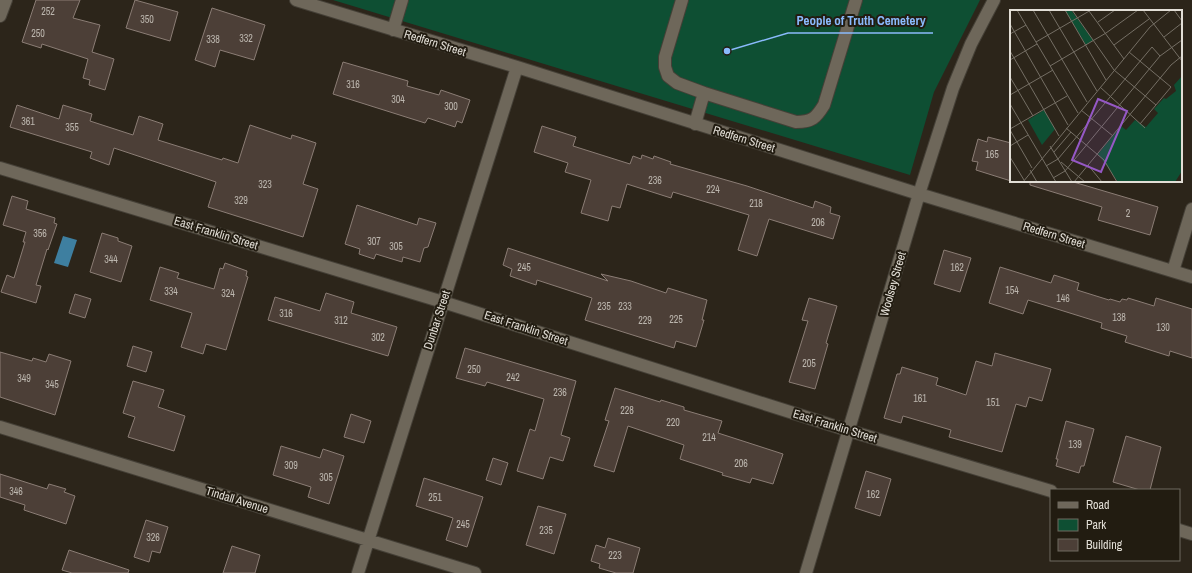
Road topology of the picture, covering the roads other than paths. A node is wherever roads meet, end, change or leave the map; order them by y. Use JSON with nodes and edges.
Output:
{"nodes":[{"id":1,"x":6,"y":0,"type":"edge"},
{"id":2,"x":296,"y":0,"type":"edge"},
{"id":3,"x":402,"y":0,"type":"edge"},
{"id":4,"x":682,"y":0,"type":"edge"},
{"id":5,"x":856,"y":0,"type":"edge"},
{"id":6,"x":994,"y":0,"type":"edge"},
{"id":7,"x":0,"y":16,"type":"edge"},
{"id":8,"x":393,"y":30,"type":"junction"},
{"id":9,"x":517,"y":67,"type":"junction"},
{"id":10,"x":704,"y":93,"type":"junction"},
{"id":11,"x":695,"y":124,"type":"junction"},
{"id":12,"x":0,"y":168,"type":"edge"},
{"id":13,"x":919,"y":194,"type":"junction"},
{"id":14,"x":1192,"y":209,"type":"edge"},
{"id":15,"x":1173,"y":271,"type":"junction"},
{"id":16,"x":1192,"y":277,"type":"edge"},
{"id":17,"x":443,"y":302,"type":"junction"},
{"id":18,"x":0,"y":427,"type":"edge"},
{"id":19,"x":850,"y":431,"type":"junction"},
{"id":20,"x":1050,"y":491,"type":"edge"},
{"id":21,"x":1180,"y":530,"type":"edge"},
{"id":22,"x":1192,"y":534,"type":"edge"},
{"id":23,"x":368,"y":540,"type":"junction"},
{"id":24,"x":358,"y":573,"type":"edge"},
{"id":25,"x":475,"y":573,"type":"edge"},
{"id":26,"x":806,"y":573,"type":"edge"}],
"edges":[{"from":1,"to":7,"type":"street"},
{"from":2,"to":8,"type":"street","name":"Redfern Street"},
{"from":3,"to":8,"type":"street"},
{"from":4,"to":10,"type":"street"},
{"from":5,"to":10,"type":"street"},
{"from":6,"to":13,"type":"street","name":"Woolsey Street"},
{"from":8,"to":9,"type":"street","name":"Redfern Street"},
{"from":9,"to":11,"type":"street","name":"Redfern Street"},
{"from":9,"to":17,"type":"street","name":"Dunbar Street"},
{"from":10,"to":11,"type":"street"},
{"from":11,"to":13,"type":"street","name":"Redfern Street"},
{"from":12,"to":17,"type":"street","name":"East Franklin Street"},
{"from":13,"to":15,"type":"street","name":"Redfern Street"},
{"from":13,"to":19,"type":"street","name":"Woolsey Street"},
{"from":14,"to":15,"type":"street"},
{"from":15,"to":16,"type":"street","name":"Redfern Street"},
{"from":17,"to":19,"type":"street","name":"East Franklin Street"},
{"from":17,"to":23,"type":"street","name":"Dunbar Street"},
{"from":18,"to":23,"type":"street","name":"Tindall Avenue"},
{"from":19,"to":20,"type":"street","name":"East Franklin Street"},
{"from":19,"to":26,"type":"street","name":"Woolsey Street"},
{"from":21,"to":22,"type":"street"},
{"from":23,"to":24,"type":"street","name":"Dunbar Street"},
{"from":23,"to":25,"type":"street","name":"Tindall Avenue"}]}
